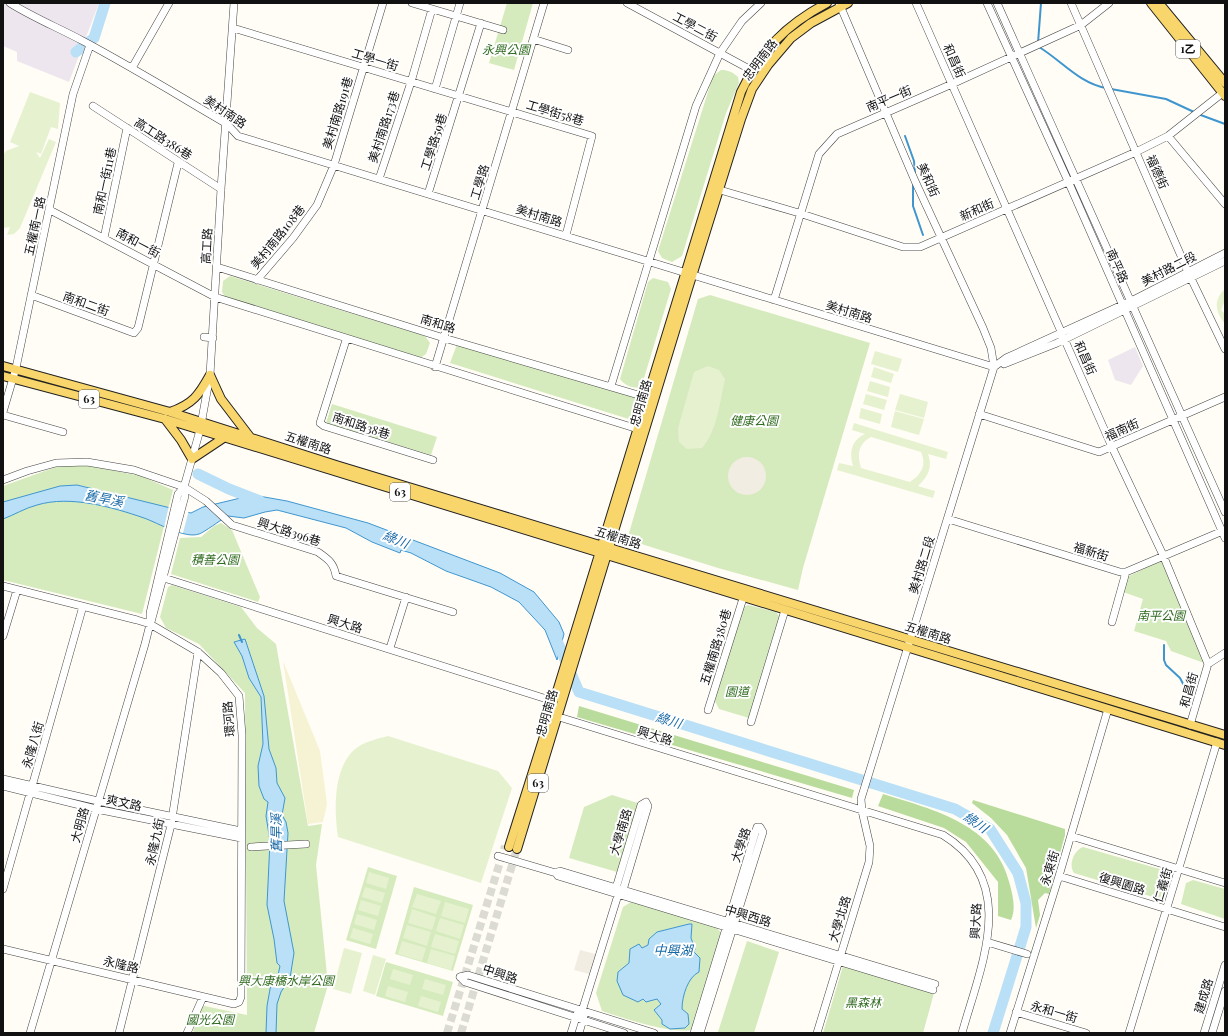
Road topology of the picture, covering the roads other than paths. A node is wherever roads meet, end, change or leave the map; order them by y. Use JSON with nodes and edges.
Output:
{"nodes":[{"id":1,"x":10,"y":3,"type":"edge"},
{"id":2,"x":169,"y":3,"type":"edge"},
{"id":3,"x":234,"y":3,"type":"edge"},
{"id":4,"x":383,"y":3,"type":"edge"},
{"id":5,"x":412,"y":3,"type":"edge"},
{"id":6,"x":460,"y":3,"type":"edge"},
{"id":7,"x":544,"y":3,"type":"edge"},
{"id":8,"x":627,"y":3,"type":"edge"},
{"id":9,"x":761,"y":3,"type":"edge"},
{"id":10,"x":827,"y":3,"type":"edge"},
{"id":11,"x":848,"y":3,"type":"edge"},
{"id":12,"x":916,"y":3,"type":"edge"},
{"id":13,"x":987,"y":3,"type":"edge"},
{"id":14,"x":997,"y":3,"type":"edge"},
{"id":15,"x":1071,"y":3,"type":"edge"},
{"id":16,"x":1109,"y":3,"type":"edge"},
{"id":17,"x":1151,"y":3,"type":"edge"},
{"id":18,"x":1159,"y":3,"type":"edge"},
{"id":19,"x":839,"y":5,"type":"edge"},
{"id":20,"x":432,"y":9,"type":"junction"},
{"id":21,"x":456,"y":16,"type":"junction"},
{"id":22,"x":481,"y":23,"type":"junction"},
{"id":23,"x":1081,"y":25,"type":"junction"},
{"id":24,"x":233,"y":28,"type":"junction"},
{"id":25,"x":503,"y":30,"type":"dead end"},
{"id":26,"x":533,"y":39,"type":"junction"},
{"id":27,"x":93,"y":47,"type":"junction"},
{"id":28,"x":568,"y":50,"type":"dead end"},
{"id":29,"x":1020,"y":52,"type":"junction"},
{"id":30,"x":720,"y":53,"type":"junction"},
{"id":31,"x":1010,"y":56,"type":"junction"},
{"id":32,"x":132,"y":68,"type":"junction"},
{"id":33,"x":363,"y":68,"type":"junction"},
{"id":34,"x":752,"y":71,"type":"junction"},
{"id":35,"x":411,"y":82,"type":"junction"},
{"id":36,"x":1225,"y":83,"type":"edge"},
{"id":37,"x":952,"y":84,"type":"junction"},
{"id":38,"x":435,"y":89,"type":"junction"},
{"id":39,"x":1224,"y":93,"type":"edge"},
{"id":40,"x":460,"y":96,"type":"junction"},
{"id":41,"x":93,"y":106,"type":"dead end"},
{"id":42,"x":512,"y":112,"type":"junction"},
{"id":43,"x":886,"y":112,"type":"junction"},
{"id":44,"x":227,"y":124,"type":"junction"},
{"id":45,"x":127,"y":128,"type":"junction"},
{"id":46,"x":1168,"y":136,"type":"junction"},
{"id":47,"x":1136,"y":152,"type":"junction"},
{"id":48,"x":178,"y":163,"type":"junction"},
{"id":49,"x":334,"y":165,"type":"junction"},
{"id":50,"x":1077,"y":178,"type":"junction"},
{"id":51,"x":379,"y":179,"type":"junction"},
{"id":52,"x":1068,"y":181,"type":"junction"},
{"id":53,"x":221,"y":189,"type":"junction"},
{"id":54,"x":720,"y":190,"type":"junction"},
{"id":55,"x":428,"y":194,"type":"junction"},
{"id":56,"x":1225,"y":204,"type":"edge"},
{"id":57,"x":1006,"y":209,"type":"junction"},
{"id":58,"x":50,"y":210,"type":"junction"},
{"id":59,"x":483,"y":210,"type":"junction"},
{"id":60,"x":799,"y":213,"type":"junction"},
{"id":61,"x":566,"y":235,"type":"junction"},
{"id":62,"x":104,"y":238,"type":"junction"},
{"id":63,"x":942,"y":238,"type":"junction"},
{"id":64,"x":1225,"y":252,"type":"edge"},
{"id":65,"x":649,"y":261,"type":"junction"},
{"id":66,"x":1225,"y":261,"type":"edge"},
{"id":67,"x":153,"y":264,"type":"junction"},
{"id":68,"x":217,"y":267,"type":"junction"},
{"id":69,"x":689,"y":274,"type":"junction"},
{"id":70,"x":1190,"y":275,"type":"junction"},
{"id":71,"x":257,"y":280,"type":"junction"},
{"id":72,"x":31,"y":295,"type":"junction"},
{"id":73,"x":215,"y":298,"type":"junction"},
{"id":74,"x":774,"y":300,"type":"junction"},
{"id":75,"x":1132,"y":304,"type":"junction"},
{"id":76,"x":1124,"y":307,"type":"junction"},
{"id":77,"x":1063,"y":336,"type":"junction"},
{"id":78,"x":204,"y":337,"type":"dead end"},
{"id":79,"x":213,"y":338,"type":"junction"},
{"id":80,"x":444,"y":338,"type":"junction"},
{"id":81,"x":346,"y":340,"type":"junction"},
{"id":82,"x":1225,"y":349,"type":"edge"},
{"id":83,"x":3,"y":366,"type":"edge"},
{"id":84,"x":435,"y":367,"type":"junction"},
{"id":85,"x":994,"y":367,"type":"junction"},
{"id":86,"x":16,"y":368,"type":"junction"},
{"id":87,"x":210,"y":375,"type":"junction"},
{"id":88,"x":3,"y":376,"type":"edge"},
{"id":89,"x":13,"y":379,"type":"junction"},
{"id":90,"x":611,"y":386,"type":"junction"},
{"id":91,"x":1225,"y":397,"type":"edge"},
{"id":92,"x":651,"y":398,"type":"junction"},
{"id":93,"x":170,"y":412,"type":"junction"},
{"id":94,"x":3,"y":414,"type":"edge"},
{"id":95,"x":979,"y":414,"type":"junction"},
{"id":96,"x":1181,"y":416,"type":"junction"},
{"id":97,"x":165,"y":419,"type":"junction"},
{"id":98,"x":1172,"y":419,"type":"junction"},
{"id":99,"x":201,"y":426,"type":"junction"},
{"id":100,"x":642,"y":430,"type":"junction"},
{"id":101,"x":63,"y":432,"type":"dead end"},
{"id":102,"x":225,"y":437,"type":"junction"},
{"id":103,"x":251,"y":437,"type":"junction"},
{"id":104,"x":1112,"y":447,"type":"junction"},
{"id":105,"x":192,"y":459,"type":"junction"},
{"id":106,"x":434,"y":460,"type":"dead end"},
{"id":107,"x":3,"y":480,"type":"edge"},
{"id":108,"x":184,"y":487,"type":"junction"},
{"id":109,"x":1225,"y":512,"type":"edge"},
{"id":110,"x":948,"y":519,"type":"junction"},
{"id":111,"x":1223,"y":530,"type":"edge"},
{"id":112,"x":171,"y":536,"type":"junction"},
{"id":113,"x":1225,"y":538,"type":"edge"},
{"id":114,"x":605,"y":551,"type":"junction"},
{"id":115,"x":1163,"y":555,"type":"junction"},
{"id":116,"x":1126,"y":572,"type":"junction"},
{"id":117,"x":164,"y":578,"type":"junction"},
{"id":118,"x":3,"y":586,"type":"edge"},
{"id":119,"x":17,"y":590,"type":"junction"},
{"id":120,"x":744,"y":593,"type":"junction"},
{"id":121,"x":406,"y":597,"type":"junction"},
{"id":122,"x":83,"y":606,"type":"junction"},
{"id":123,"x":785,"y":610,"type":"junction"},
{"id":124,"x":453,"y":612,"type":"dead end"},
{"id":125,"x":1112,"y":622,"type":"dead end"},
{"id":126,"x":150,"y":624,"type":"junction"},
{"id":127,"x":3,"y":636,"type":"edge"},
{"id":128,"x":910,"y":644,"type":"junction"},
{"id":129,"x":390,"y":648,"type":"junction"},
{"id":130,"x":198,"y":652,"type":"junction"},
{"id":131,"x":1225,"y":653,"type":"edge"},
{"id":132,"x":1208,"y":664,"type":"junction"},
{"id":133,"x":557,"y":700,"type":"junction"},
{"id":134,"x":1108,"y":709,"type":"junction"},
{"id":135,"x":708,"y":710,"type":"dead end"},
{"id":136,"x":559,"y":717,"type":"junction"},
{"id":137,"x":751,"y":722,"type":"dead end"},
{"id":138,"x":1190,"y":725,"type":"junction"},
{"id":139,"x":1225,"y":735,"type":"edge"},
{"id":140,"x":1221,"y":744,"type":"edge"},
{"id":141,"x":3,"y":779,"type":"edge"},
{"id":142,"x":3,"y":786,"type":"edge"},
{"id":143,"x":31,"y":789,"type":"junction"},
{"id":144,"x":97,"y":805,"type":"junction"},
{"id":145,"x":862,"y":811,"type":"junction"},
{"id":146,"x":171,"y":821,"type":"junction"},
{"id":147,"x":241,"y":834,"type":"junction"},
{"id":148,"x":1071,"y":836,"type":"junction"},
{"id":149,"x":306,"y":844,"type":"dead end"},
{"id":150,"x":507,"y":846,"type":"tunnel mouth"},
{"id":151,"x":251,"y":848,"type":"dead end"},
{"id":152,"x":520,"y":850,"type":"tunnel mouth"},
{"id":153,"x":498,"y":856,"type":"dead end"},
{"id":154,"x":1179,"y":869,"type":"junction"},
{"id":155,"x":1059,"y":876,"type":"junction"},
{"id":156,"x":1225,"y":883,"type":"edge"},
{"id":157,"x":3,"y":889,"type":"edge"},
{"id":158,"x":618,"y":893,"type":"junction"},
{"id":159,"x":1166,"y":909,"type":"junction"},
{"id":160,"x":730,"y":926,"type":"junction"},
{"id":161,"x":1225,"y":927,"type":"edge"},
{"id":162,"x":987,"y":942,"type":"junction"},
{"id":163,"x":3,"y":949,"type":"edge"},
{"id":164,"x":1027,"y":954,"type":"dead end"},
{"id":165,"x":839,"y":958,"type":"junction"},
{"id":166,"x":51,"y":960,"type":"junction"},
{"id":167,"x":1225,"y":965,"type":"edge"},
{"id":168,"x":133,"y":979,"type":"junction"},
{"id":169,"x":934,"y":987,"type":"dead end"},
{"id":170,"x":1225,"y":991,"type":"edge"},
{"id":171,"x":203,"y":997,"type":"junction"},
{"id":172,"x":234,"y":1004,"type":"joint"},
{"id":173,"x":583,"y":1008,"type":"junction"},
{"id":174,"x":1016,"y":1012,"type":"junction"},
{"id":175,"x":575,"y":1018,"type":"junction"},
{"id":176,"x":583,"y":1020,"type":"junction"},
{"id":177,"x":30,"y":1033,"type":"edge"},
{"id":178,"x":119,"y":1033,"type":"edge"},
{"id":179,"x":187,"y":1033,"type":"edge"},
{"id":180,"x":571,"y":1033,"type":"edge"},
{"id":181,"x":579,"y":1033,"type":"edge"},
{"id":182,"x":624,"y":1033,"type":"edge"},
{"id":183,"x":654,"y":1033,"type":"edge"},
{"id":184,"x":694,"y":1033,"type":"edge"},
{"id":185,"x":700,"y":1033,"type":"edge"},
{"id":186,"x":817,"y":1033,"type":"edge"},
{"id":187,"x":962,"y":1033,"type":"edge"},
{"id":188,"x":1010,"y":1033,"type":"edge"},
{"id":189,"x":1086,"y":1033,"type":"edge"},
{"id":190,"x":1129,"y":1033,"type":"edge"},
{"id":191,"x":1204,"y":1033,"type":"edge"},
{"id":192,"x":1212,"y":1033,"type":"edge"}],
"edges":[{"from":1,"to":27,"type":"street","name":"美村南路"},
{"from":2,"to":32,"type":"street"},
{"from":3,"to":24,"type":"street","name":"高工路"},
{"from":4,"to":33,"type":"street","name":"美村南路191巷"},
{"from":5,"to":20,"type":"street"},
{"from":6,"to":21,"type":"street"},
{"from":7,"to":26,"type":"street","name":"工學路"},
{"from":8,"to":30,"type":"street","name":"工學二街"},
{"from":9,"to":30,"type":"street"},
{"from":10,"to":34,"type":"main road","name":"忠明南路"},
{"from":11,"to":19,"type":"main road","name":"忠明南路"},
{"from":12,"to":37,"type":"street","name":"和昌街"},
{"from":13,"to":31,"type":"street","name":"南平路"},
{"from":14,"to":29,"type":"street","name":"南平路"},
{"from":15,"to":23,"type":"street","name":"福德街"},
{"from":16,"to":23,"type":"street","name":"南平一街"},
{"from":17,"to":39,"type":"main road","number":"1乙"},
{"from":18,"to":36,"type":"main road","number":"1乙"},
{"from":19,"to":43,"type":"street","name":"美和街"},
{"from":19,"to":54,"type":"main road","name":"忠明南路"},
{"from":20,"to":21,"type":"street"},
{"from":20,"to":35,"type":"street","name":"美村南路173巷"},
{"from":21,"to":22,"type":"street"},
{"from":21,"to":38,"type":"street"},
{"from":22,"to":25,"type":"street"},
{"from":22,"to":40,"type":"street","name":"工學路59巷"},
{"from":23,"to":29,"type":"street","name":"南平一街"},
{"from":23,"to":47,"type":"street","name":"福德街"},
{"from":24,"to":33,"type":"street","name":"工學一街"},
{"from":24,"to":44,"type":"street","name":"高工路"},
{"from":26,"to":28,"type":"street"},
{"from":26,"to":42,"type":"street","name":"工學路"},
{"from":27,"to":32,"type":"street","name":"美村南路"},
{"from":27,"to":58,"type":"street","name":"五權南一路"},
{"from":29,"to":31,"type":"street","name":"南平一街"},
{"from":29,"to":50,"type":"street","name":"南平路"},
{"from":30,"to":34,"type":"street","name":"工學二街"},
{"from":30,"to":65,"type":"street"},
{"from":31,"to":37,"type":"street","name":"南平一街"},
{"from":31,"to":52,"type":"street","name":"南平路"},
{"from":32,"to":44,"type":"street","name":"美村南路"},
{"from":33,"to":35,"type":"street","name":"工學一街"},
{"from":33,"to":49,"type":"street","name":"美村南路191巷"},
{"from":34,"to":69,"type":"main road","name":"忠明南路"},
{"from":35,"to":38,"type":"street","name":"工學一街"},
{"from":35,"to":51,"type":"street","name":"美村南路173巷"},
{"from":37,"to":43,"type":"street","name":"南平一街"},
{"from":37,"to":57,"type":"street","name":"和昌街"},
{"from":38,"to":40,"type":"street","name":"工學一街"},
{"from":39,"to":46,"type":"street","name":"新和街"},
{"from":40,"to":42,"type":"street","name":"工學一街"},
{"from":40,"to":55,"type":"street","name":"工學路59巷"},
{"from":41,"to":45,"type":"street","name":"高工路386巷"},
{"from":42,"to":59,"type":"street","name":"工學路"},
{"from":42,"to":61,"type":"street","name":"工學街58巷"},
{"from":43,"to":60,"type":"street","name":"南平一街"},
{"from":43,"to":63,"type":"street","name":"美和街"},
{"from":44,"to":49,"type":"street","name":"美村南路"},
{"from":44,"to":53,"type":"street","name":"高工路"},
{"from":45,"to":48,"type":"street","name":"高工路386巷"},
{"from":45,"to":62,"type":"street","name":"南和一街11巷"},
{"from":46,"to":47,"type":"street","name":"新和街"},
{"from":46,"to":56,"type":"street"},
{"from":47,"to":50,"type":"street","name":"新和街"},
{"from":47,"to":70,"type":"street","name":"福德街"},
{"from":48,"to":53,"type":"street","name":"高工路386巷"},
{"from":48,"to":67,"type":"street"},
{"from":49,"to":51,"type":"street","name":"美村南路"},
{"from":49,"to":71,"type":"street","name":"美村南路108巷"},
{"from":50,"to":52,"type":"street","name":"新和街"},
{"from":50,"to":75,"type":"street","name":"南平路"},
{"from":51,"to":55,"type":"street","name":"美村南路"},
{"from":52,"to":57,"type":"street","name":"新和街"},
{"from":52,"to":76,"type":"street","name":"南平路"},
{"from":53,"to":68,"type":"street","name":"高工路"},
{"from":54,"to":60,"type":"street","name":"新和街"},
{"from":54,"to":69,"type":"main road","name":"忠明南路"},
{"from":55,"to":59,"type":"street","name":"美村南路"},
{"from":57,"to":63,"type":"street","name":"新和街"},
{"from":57,"to":77,"type":"street","name":"和昌街"},
{"from":58,"to":62,"type":"street","name":"南和一街"},
{"from":58,"to":72,"type":"street","name":"五權南一路"},
{"from":59,"to":61,"type":"street","name":"美村南路"},
{"from":59,"to":80,"type":"street","name":"工學路"},
{"from":60,"to":63,"type":"street","name":"新和街"},
{"from":60,"to":74,"type":"street","name":"南平一街"},
{"from":61,"to":65,"type":"street","name":"美村南路"},
{"from":62,"to":67,"type":"street","name":"南和一街"},
{"from":63,"to":85,"type":"street","name":"美和街"},
{"from":64,"to":70,"type":"street","name":"美村路二段"},
{"from":65,"to":69,"type":"street","name":"美村南路"},
{"from":65,"to":90,"type":"street"},
{"from":66,"to":70,"type":"street","name":"美村路二段"},
{"from":67,"to":72,"type":"street","name":"南和二街"},
{"from":67,"to":73,"type":"street","name":"南和一街"},
{"from":68,"to":71,"type":"street","name":"南和路"},
{"from":68,"to":73,"type":"street","name":"高工路"},
{"from":69,"to":74,"type":"street","name":"美村南路"},
{"from":69,"to":92,"type":"main road","name":"忠明南路"},
{"from":70,"to":75,"type":"street","name":"美村路二段"},
{"from":70,"to":82,"type":"street","name":"福德街"},
{"from":71,"to":80,"type":"street","name":"南和路"},
{"from":72,"to":86,"type":"street","name":"五權南一路"},
{"from":73,"to":79,"type":"street","name":"高工路"},
{"from":73,"to":81,"type":"street"},
{"from":74,"to":85,"type":"street","name":"美村南路"},
{"from":75,"to":76,"type":"street","name":"美村路二段"},
{"from":75,"to":96,"type":"street","name":"南平路"},
{"from":76,"to":77,"type":"street","name":"美村路二段"},
{"from":76,"to":98,"type":"street","name":"南平路"},
{"from":77,"to":85,"type":"street","name":"美村路二段"},
{"from":77,"to":104,"type":"street","name":"和昌街"},
{"from":78,"to":79,"type":"street"},
{"from":79,"to":87,"type":"street","name":"高工路"},
{"from":80,"to":84,"type":"street","name":"工學路"},
{"from":80,"to":90,"type":"street","name":"南和路"},
{"from":81,"to":84,"type":"street"},
{"from":81,"to":106,"type":"street","name":"南和路38巷"},
{"from":83,"to":86,"type":"main road","name":"五權南路","number":"63"},
{"from":84,"to":100,"type":"street"},
{"from":85,"to":95,"type":"street","name":"美村路二段"},
{"from":86,"to":89,"type":"street","name":"五權南一路"},
{"from":86,"to":93,"type":"main road","name":"五權南路","number":"63"},
{"from":87,"to":93,"type":"main road"},
{"from":87,"to":99,"type":"street","name":"高工路"},
{"from":87,"to":103,"type":"main road"},
{"from":88,"to":89,"type":"main road","name":"五權南路","number":"63"},
{"from":89,"to":94,"type":"street","name":"五權南一路"},
{"from":89,"to":97,"type":"main road","name":"五權南路","number":"63"},
{"from":90,"to":92,"type":"street","name":"南和路"},
{"from":91,"to":96,"type":"street","name":"福南街"},
{"from":92,"to":100,"type":"main road","name":"忠明南路"},
{"from":93,"to":99,"type":"main road","name":"五權南路","number":"63"},
{"from":94,"to":101,"type":"street"},
{"from":95,"to":104,"type":"street","name":"福南街"},
{"from":95,"to":110,"type":"street","name":"美村路二段"},
{"from":96,"to":98,"type":"street","name":"福南街"},
{"from":96,"to":109,"type":"street","name":"南平路"},
{"from":97,"to":99,"type":"main road","name":"五權南路","number":"63"},
{"from":97,"to":105,"type":"main road"},
{"from":98,"to":104,"type":"street","name":"福南街"},
{"from":98,"to":111,"type":"street","name":"南平路"},
{"from":99,"to":102,"type":"main road","name":"五權南路","number":"63"},
{"from":99,"to":103,"type":"main road","name":"五權南路","number":"63"},
{"from":99,"to":105,"type":"street","name":"高工路"},
{"from":100,"to":114,"type":"main road","name":"忠明南路"},
{"from":102,"to":105,"type":"main road"},
{"from":102,"to":114,"type":"main road","name":"五權南路","number":"63"},
{"from":103,"to":114,"type":"main road","name":"五權南路","number":"63"},
{"from":104,"to":115,"type":"street","name":"和昌街"},
{"from":105,"to":108,"type":"street","name":"高工路"},
{"from":107,"to":108,"type":"street"},
{"from":108,"to":112,"type":"street","name":"高工路"},
{"from":108,"to":121,"type":"street","name":"興大路396巷"},
{"from":110,"to":116,"type":"street","name":"福新街"},
{"from":110,"to":128,"type":"street","name":"美村路二段"},
{"from":111,"to":113,"type":"street","name":"南平路"},
{"from":111,"to":115,"type":"street"},
{"from":112,"to":117,"type":"street","name":"大明路"},
{"from":112,"to":126,"type":"street","name":"大明路"},
{"from":114,"to":120,"type":"main road","name":"五權南路"},
{"from":114,"to":133,"type":"main road","name":"忠明南路","number":"63"},
{"from":114,"to":133,"type":"main road","name":"忠明南路","number":"63"},
{"from":115,"to":116,"type":"street"},
{"from":115,"to":132,"type":"street","name":"和昌街"},
{"from":116,"to":125,"type":"street"},
{"from":117,"to":126,"type":"street","name":"大明路"},
{"from":117,"to":129,"type":"street","name":"興大路"},
{"from":118,"to":119,"type":"street","name":"環河路"},
{"from":119,"to":122,"type":"street","name":"環河路"},
{"from":119,"to":127,"type":"street"},
{"from":120,"to":123,"type":"main road","name":"五權南路"},
{"from":120,"to":128,"type":"main road","name":"五權南路"},
{"from":120,"to":135,"type":"street","name":"五權南路380巷"},
{"from":121,"to":124,"type":"street","name":"興大路396巷"},
{"from":121,"to":129,"type":"street"},
{"from":122,"to":126,"type":"street","name":"環河路"},
{"from":122,"to":143,"type":"street","name":"永隆八街"},
{"from":123,"to":128,"type":"main road","name":"五權南路"},
{"from":123,"to":137,"type":"street"},
{"from":126,"to":130,"type":"street","name":"環河路"},
{"from":126,"to":144,"type":"street","name":"大明路"},
{"from":128,"to":134,"type":"main road","name":"五權南路"},
{"from":128,"to":138,"type":"main road","name":"五權南路"},
{"from":128,"to":145,"type":"street","name":"美村路二段"},
{"from":129,"to":133,"type":"street","name":"興大路"},
{"from":130,"to":146,"type":"street","name":"永隆九街"},
{"from":130,"to":147,"type":"street","name":"環河路"},
{"from":131,"to":132,"type":"street"},
{"from":132,"to":138,"type":"street","name":"和昌街"},
{"from":133,"to":136,"type":"main road","name":"忠明南路","number":"63"},
{"from":133,"to":150,"type":"main road","name":"忠明南路","number":"63"},
{"from":134,"to":140,"type":"main road","name":"五權南路"},
{"from":134,"to":148,"type":"street","name":"永東街"},
{"from":136,"to":145,"type":"street","name":"興大路"},
{"from":136,"to":152,"type":"main road","name":"忠明南路"},
{"from":138,"to":139,"type":"main road","name":"五權南路"},
{"from":140,"to":154,"type":"street","name":"仁義街"},
{"from":141,"to":143,"type":"street","name":"爽文路"},
{"from":142,"to":143,"type":"street","name":"爽文路"},
{"from":143,"to":144,"type":"street","name":"爽文路"},
{"from":143,"to":157,"type":"street","name":"永隆八街"},
{"from":144,"to":146,"type":"street","name":"爽文路"},
{"from":144,"to":166,"type":"street","name":"大明路"},
{"from":145,"to":162,"type":"street","name":"興大路"},
{"from":145,"to":165,"type":"street","name":"大學北路"},
{"from":146,"to":147,"type":"street","name":"爽文路"},
{"from":146,"to":168,"type":"street","name":"永隆九街"},
{"from":147,"to":172,"type":"street","name":"環河路"},
{"from":148,"to":154,"type":"street"},
{"from":148,"to":155,"type":"street","name":"永東街"},
{"from":149,"to":151,"type":"street"},
{"from":153,"to":158,"type":"street","name":"中興西路"},
{"from":154,"to":156,"type":"street"},
{"from":154,"to":159,"type":"street","name":"仁義街"},
{"from":155,"to":159,"type":"street","name":"復興園路"},
{"from":155,"to":174,"type":"street","name":"永東街"},
{"from":158,"to":158,"type":"street","name":"大學南路"},
{"from":158,"to":160,"type":"street","name":"中興西路"},
{"from":158,"to":173,"type":"street","name":"大學南路"},
{"from":159,"to":161,"type":"street","name":"復興園路"},
{"from":159,"to":190,"type":"street","name":"仁義街"},
{"from":160,"to":160,"type":"street","name":"大學路"},
{"from":160,"to":165,"type":"street","name":"中興西路"},
{"from":160,"to":184,"type":"street","name":"大學路"},
{"from":160,"to":185,"type":"street","name":"大學路"},
{"from":162,"to":164,"type":"street"},
{"from":162,"to":187,"type":"street","name":"興大路"},
{"from":163,"to":166,"type":"street","name":"永隆路"},
{"from":165,"to":169,"type":"street","name":"中興西路"},
{"from":165,"to":186,"type":"street","name":"大學北路"},
{"from":166,"to":168,"type":"street","name":"永隆路"},
{"from":166,"to":177,"type":"street","name":"大明路"},
{"from":167,"to":191,"type":"street","name":"建成路"},
{"from":168,"to":171,"type":"street","name":"永隆路"},
{"from":168,"to":178,"type":"street","name":"永隆九街"},
{"from":170,"to":192,"type":"street","name":"建成路"},
{"from":171,"to":172,"type":"street","name":"永隆路"},
{"from":171,"to":179,"type":"street"},
{"from":173,"to":175,"type":"street","name":"大學南路"},
{"from":173,"to":175,"type":"street","name":"中興路"},
{"from":173,"to":176,"type":"street","name":"大學南路"},
{"from":173,"to":183,"type":"street","name":"中興路"},
{"from":174,"to":188,"type":"street","name":"永東街"},
{"from":174,"to":189,"type":"street","name":"永和一街"},
{"from":175,"to":176,"type":"street","name":"中興路"},
{"from":175,"to":180,"type":"street"},
{"from":176,"to":181,"type":"street","name":"大學南路"},
{"from":176,"to":182,"type":"street","name":"中興路"}]}
